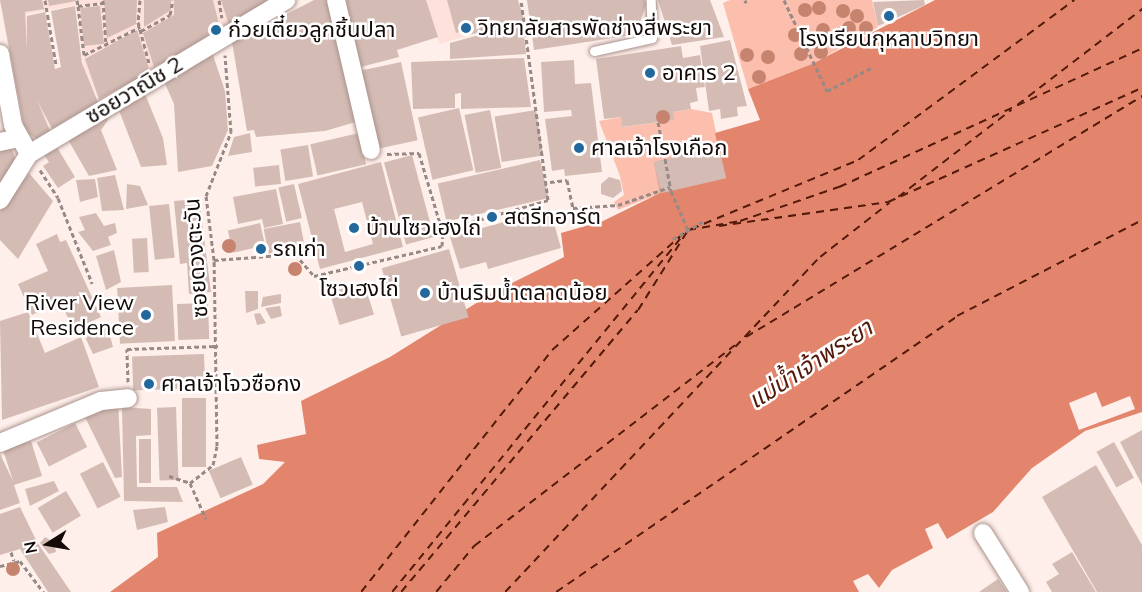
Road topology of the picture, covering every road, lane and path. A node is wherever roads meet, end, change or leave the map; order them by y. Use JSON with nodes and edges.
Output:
{"nodes":[{"id":1,"x":45,"y":0,"type":"edge"},
{"id":2,"x":77,"y":0,"type":"edge"},
{"id":3,"x":140,"y":0,"type":"edge"},
{"id":4,"x":173,"y":0,"type":"edge"},
{"id":5,"x":286,"y":0,"type":"edge"},
{"id":6,"x":336,"y":0,"type":"edge"},
{"id":7,"x":521,"y":0,"type":"edge"},
{"id":8,"x":651,"y":0,"type":"edge"},
{"id":9,"x":784,"y":0,"type":"edge"},
{"id":10,"x":103,"y":2,"type":"edge"},
{"id":11,"x":78,"y":6,"type":"junction"},
{"id":12,"x":140,"y":29,"type":"junction"},
{"id":13,"x":220,"y":39,"type":"junction"},
{"id":14,"x":106,"y":46,"type":"junction"},
{"id":15,"x":594,"y":51,"type":"dead end"},
{"id":16,"x":0,"y":54,"type":"edge"},
{"id":17,"x":56,"y":65,"type":"dead end"},
{"id":18,"x":871,"y":68,"type":"dead end"},
{"id":19,"x":154,"y":77,"type":"junction"},
{"id":20,"x":658,"y":122,"type":"dead end"},
{"id":21,"x":19,"y":138,"type":"junction"},
{"id":22,"x":0,"y":142,"type":"edge"},
{"id":23,"x":371,"y":150,"type":"joint"},
{"id":24,"x":29,"y":154,"type":"junction"},
{"id":25,"x":550,"y":182,"type":"junction"},
{"id":26,"x":670,"y":188,"type":"junction"},
{"id":27,"x":0,"y":200,"type":"edge"},
{"id":28,"x":704,"y":221,"type":"dead end"},
{"id":29,"x":688,"y":230,"type":"junction"},
{"id":30,"x":442,"y":231,"type":"junction"},
{"id":31,"x":674,"y":239,"type":"dead end"},
{"id":32,"x":214,"y":260,"type":"junction"},
{"id":33,"x":92,"y":283,"type":"dead end"},
{"id":34,"x":218,"y":346,"type":"junction"},
{"id":35,"x":128,"y":398,"type":"joint"},
{"id":36,"x":0,"y":444,"type":"edge"},
{"id":37,"x":169,"y":476,"type":"dead end"},
{"id":38,"x":190,"y":483,"type":"junction"},
{"id":39,"x":206,"y":519,"type":"dead end"},
{"id":40,"x":982,"y":533,"type":"dead end"},
{"id":41,"x":11,"y":552,"type":"dead end"},
{"id":42,"x":14,"y":561,"type":"junction"},
{"id":43,"x":0,"y":566,"type":"edge"},
{"id":44,"x":43,"y":592,"type":"edge"},
{"id":45,"x":1020,"y":592,"type":"edge"}],
"edges":[{"from":1,"to":17,"type":"path"},
{"from":2,"to":11,"type":"path"},
{"from":3,"to":12,"type":"path"},
{"from":4,"to":12,"type":"path"},
{"from":5,"to":13,"type":"street","name":"ซอยวาณิช 2"},
{"from":6,"to":23,"type":"street"},
{"from":7,"to":25,"type":"path"},
{"from":8,"to":15,"type":"lane"},
{"from":9,"to":18,"type":"path"},
{"from":10,"to":11,"type":"path"},
{"from":10,"to":14,"type":"path"},
{"from":11,"to":14,"type":"path"},
{"from":12,"to":14,"type":"path"},
{"from":12,"to":19,"type":"path"},
{"from":13,"to":19,"type":"street","name":"ซอยวาณิช 2"},
{"from":13,"to":32,"type":"path","name":"ซอยดวงตะวัน"},
{"from":16,"to":21,"type":"street"},
{"from":19,"to":24,"type":"street","name":"ซอยวาณิช 2"},
{"from":20,"to":26,"type":"path"},
{"from":21,"to":22,"type":"street"},
{"from":21,"to":24,"type":"street"},
{"from":23,"to":30,"type":"path"},
{"from":24,"to":27,"type":"street","name":"ซอยวาณิช 2"},
{"from":24,"to":33,"type":"path"},
{"from":25,"to":26,"type":"path"},
{"from":25,"to":30,"type":"path"},
{"from":26,"to":29,"type":"path"},
{"from":28,"to":29,"type":"path"},
{"from":29,"to":31,"type":"path"},
{"from":30,"to":32,"type":"path"},
{"from":32,"to":34,"type":"path","name":"ซอยดวงตะวัน"},
{"from":34,"to":35,"type":"path"},
{"from":34,"to":38,"type":"path","name":"ซอยดวงตะวัน"},
{"from":35,"to":36,"type":"street"},
{"from":37,"to":38,"type":"path"},
{"from":38,"to":39,"type":"path"},
{"from":40,"to":45,"type":"street"},
{"from":41,"to":42,"type":"path"},
{"from":42,"to":43,"type":"path"},
{"from":42,"to":44,"type":"path"}]}
